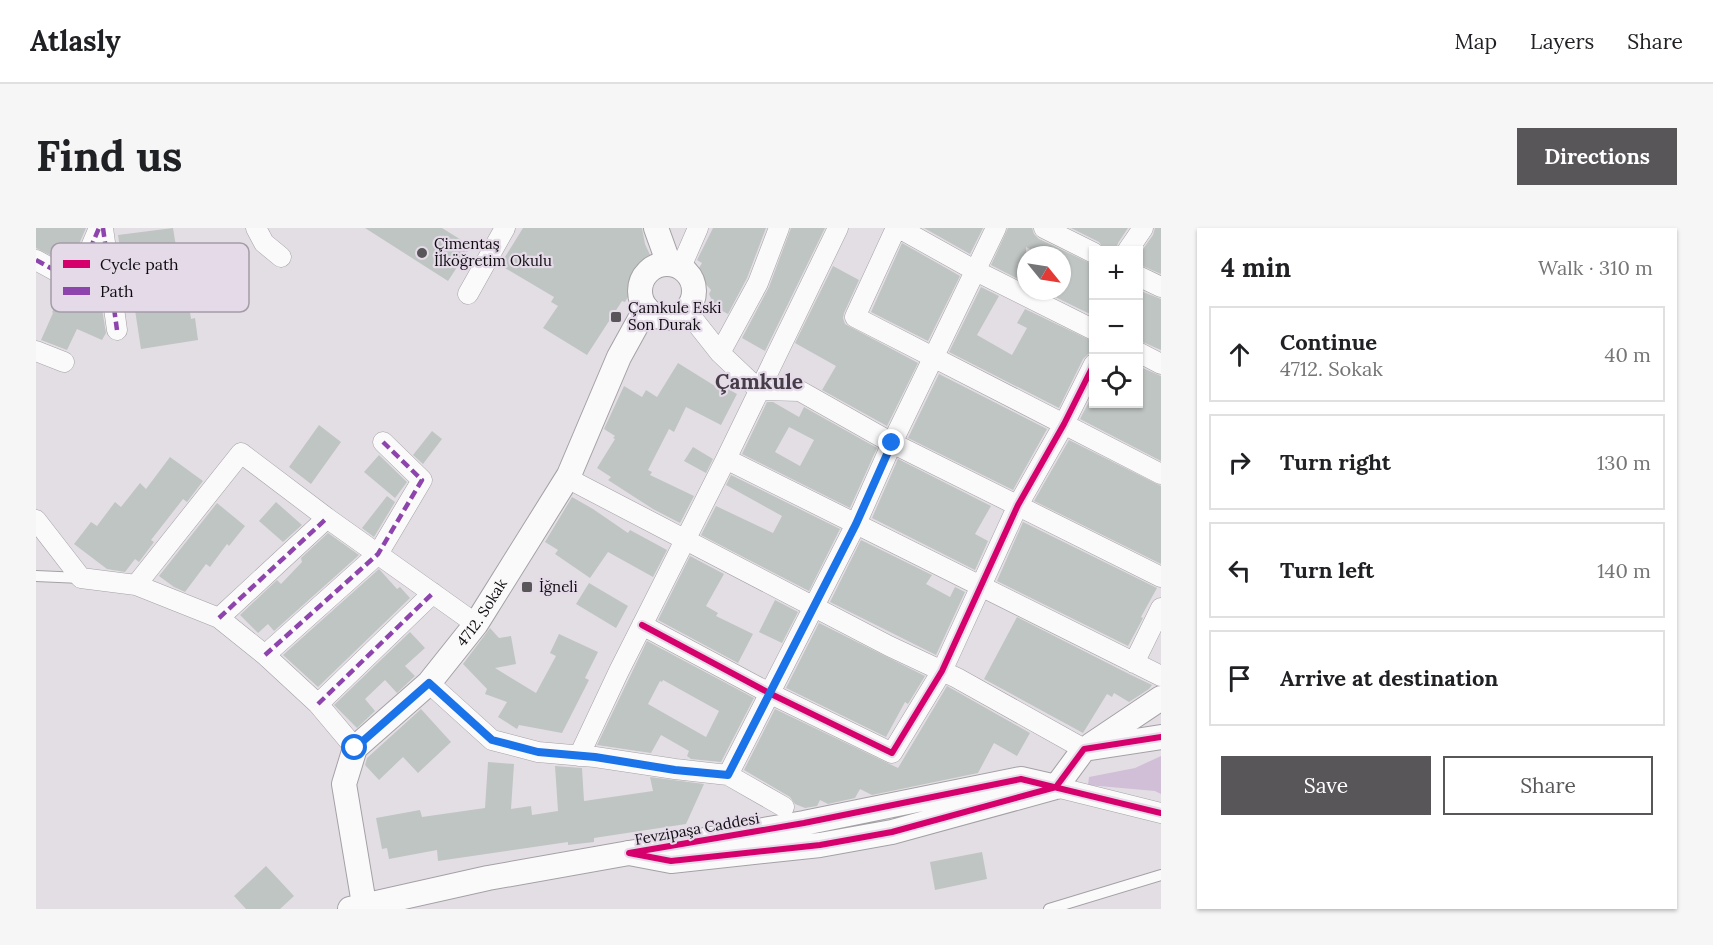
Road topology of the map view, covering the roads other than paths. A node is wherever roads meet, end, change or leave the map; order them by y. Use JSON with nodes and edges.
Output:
{"nodes":[{"id":1,"x":101,"y":228,"type":"edge"},
{"id":2,"x":256,"y":228,"type":"edge"},
{"id":3,"x":505,"y":228,"type":"edge"},
{"id":4,"x":656,"y":228,"type":"edge"},
{"id":5,"x":698,"y":228,"type":"edge"},
{"id":6,"x":779,"y":228,"type":"edge"},
{"id":7,"x":838,"y":228,"type":"edge"},
{"id":8,"x":898,"y":228,"type":"edge"},
{"id":9,"x":996,"y":228,"type":"edge"},
{"id":10,"x":1044,"y":228,"type":"edge"},
{"id":11,"x":1143,"y":228,"type":"edge"},
{"id":12,"x":94,"y":243,"type":"edge"},
{"id":13,"x":103,"y":243,"type":"edge"},
{"id":14,"x":1131,"y":246,"type":"edge"},
{"id":15,"x":1089,"y":250,"type":"edge"},
{"id":16,"x":280,"y":257,"type":"dead end"},
{"id":17,"x":36,"y":260,"type":"edge"},
{"id":18,"x":675,"y":265,"type":"junction"},
{"id":19,"x":51,"y":268,"type":"edge"},
{"id":20,"x":976,"y":271,"type":"junction"},
{"id":21,"x":1143,"y":278,"type":"edge"},
{"id":22,"x":1161,"y":287,"type":"edge"},
{"id":23,"x":468,"y":294,"type":"dead end"},
{"id":24,"x":646,"y":308,"type":"junction"},
{"id":25,"x":686,"y":310,"type":"junction"},
{"id":26,"x":114,"y":312,"type":"edge"},
{"id":27,"x":1089,"y":328,"type":"edge"},
{"id":28,"x":117,"y":330,"type":"dead end"},
{"id":29,"x":36,"y":351,"type":"edge"},
{"id":30,"x":720,"y":353,"type":"junction"},
{"id":31,"x":1142,"y":354,"type":"edge"},
{"id":32,"x":933,"y":358,"type":"junction"},
{"id":33,"x":64,"y":362,"type":"dead end"},
{"id":34,"x":1161,"y":364,"type":"edge"},
{"id":35,"x":1089,"y":374,"type":"edge"},
{"id":36,"x":759,"y":390,"type":"junction"},
{"id":37,"x":1064,"y":424,"type":"junction"},
{"id":38,"x":383,"y":442,"type":"dead end"},
{"id":39,"x":892,"y":443,"type":"junction"},
{"id":40,"x":726,"y":459,"type":"junction"},
{"id":41,"x":1161,"y":474,"type":"edge"},
{"id":42,"x":567,"y":478,"type":"junction"},
{"id":43,"x":1018,"y":505,"type":"junction"},
{"id":44,"x":327,"y":518,"type":"junction"},
{"id":45,"x":36,"y":520,"type":"edge"},
{"id":46,"x":856,"y":524,"type":"junction"},
{"id":47,"x":686,"y":541,"type":"junction"},
{"id":48,"x":378,"y":554,"type":"junction"},
{"id":49,"x":36,"y":576,"type":"edge"},
{"id":50,"x":1161,"y":577,"type":"edge"},
{"id":51,"x":81,"y":578,"type":"junction"},
{"id":52,"x":136,"y":585,"type":"junction"},
{"id":53,"x":980,"y":585,"type":"junction"},
{"id":54,"x":433,"y":593,"type":"junction"},
{"id":55,"x":814,"y":607,"type":"junction"},
{"id":56,"x":1161,"y":608,"type":"edge"},
{"id":57,"x":219,"y":618,"type":"junction"},
{"id":58,"x":476,"y":624,"type":"junction"},
{"id":59,"x":642,"y":625,"type":"junction"},
{"id":60,"x":265,"y":655,"type":"junction"},
{"id":61,"x":1134,"y":663,"type":"junction"},
{"id":62,"x":942,"y":671,"type":"junction"},
{"id":63,"x":1161,"y":676,"type":"edge"},
{"id":64,"x":429,"y":683,"type":"junction"},
{"id":65,"x":771,"y":694,"type":"junction"},
{"id":66,"x":1161,"y":698,"type":"edge"},
{"id":67,"x":318,"y":704,"type":"junction"},
{"id":68,"x":1161,"y":736,"type":"edge"},
{"id":69,"x":355,"y":748,"type":"junction"},
{"id":70,"x":1084,"y":749,"type":"junction"},
{"id":71,"x":579,"y":756,"type":"junction"},
{"id":72,"x":728,"y":775,"type":"junction"},
{"id":73,"x":1056,"y":787,"type":"junction"},
{"id":74,"x":784,"y":807,"type":"dead end"},
{"id":75,"x":1161,"y":813,"type":"edge"},
{"id":76,"x":1161,"y":875,"type":"edge"},
{"id":77,"x":1075,"y":905,"type":"edge"},
{"id":78,"x":357,"y":907,"type":"edge"},
{"id":79,"x":1049,"y":909,"type":"edge"}],
"edges":[{"from":1,"to":12,"type":"street"},
{"from":1,"to":13,"type":"street"},
{"from":2,"to":16,"type":"street"},
{"from":3,"to":23,"type":"street"},
{"from":4,"to":18,"type":"street"},
{"from":5,"to":18,"type":"street"},
{"from":6,"to":30,"type":"street"},
{"from":7,"to":36,"type":"street"},
{"from":8,"to":20,"type":"street"},
{"from":8,"to":32,"type":"street"},
{"from":9,"to":20,"type":"street"},
{"from":10,"to":15,"type":"street"},
{"from":11,"to":14,"type":"street"},
{"from":17,"to":19,"type":"street"},
{"from":18,"to":24,"type":"street"},
{"from":18,"to":25,"type":"street"},
{"from":20,"to":27,"type":"street"},
{"from":20,"to":32,"type":"street"},
{"from":21,"to":22,"type":"street"},
{"from":24,"to":25,"type":"street"},
{"from":24,"to":42,"type":"street","name":"4712. Sokak"},
{"from":25,"to":30,"type":"street"},
{"from":26,"to":28,"type":"street"},
{"from":29,"to":33,"type":"street"},
{"from":30,"to":36,"type":"street"},
{"from":31,"to":34,"type":"street"},
{"from":32,"to":37,"type":"street"},
{"from":32,"to":39,"type":"street"},
{"from":35,"to":37,"type":"street"},
{"from":36,"to":39,"type":"street"},
{"from":36,"to":40,"type":"street"},
{"from":37,"to":41,"type":"street"},
{"from":37,"to":43,"type":"street"},
{"from":38,"to":48,"type":"street"},
{"from":39,"to":43,"type":"street"},
{"from":39,"to":46,"type":"street"},
{"from":40,"to":46,"type":"street"},
{"from":40,"to":47,"type":"street"},
{"from":42,"to":47,"type":"street"},
{"from":42,"to":58,"type":"street","name":"4712. Sokak"},
{"from":43,"to":50,"type":"street"},
{"from":43,"to":53,"type":"street"},
{"from":44,"to":48,"type":"street"},
{"from":44,"to":52,"type":"street"},
{"from":44,"to":57,"type":"street"},
{"from":45,"to":51,"type":"street"},
{"from":46,"to":53,"type":"street"},
{"from":46,"to":55,"type":"street"},
{"from":47,"to":55,"type":"street"},
{"from":47,"to":59,"type":"street"},
{"from":48,"to":54,"type":"street"},
{"from":48,"to":60,"type":"street"},
{"from":49,"to":51,"type":"lane"},
{"from":51,"to":52,"type":"street"},
{"from":52,"to":57,"type":"street"},
{"from":53,"to":61,"type":"street"},
{"from":53,"to":62,"type":"street"},
{"from":54,"to":58,"type":"street"},
{"from":54,"to":67,"type":"street"},
{"from":55,"to":62,"type":"street"},
{"from":55,"to":65,"type":"street"},
{"from":56,"to":61,"type":"street"},
{"from":57,"to":60,"type":"street"},
{"from":58,"to":64,"type":"street","name":"4712. Sokak"},
{"from":59,"to":65,"type":"street"},
{"from":59,"to":71,"type":"street"},
{"from":60,"to":67,"type":"street"},
{"from":61,"to":63,"type":"street"},
{"from":62,"to":65,"type":"street"},
{"from":62,"to":70,"type":"street"},
{"from":64,"to":69,"type":"street","name":"4712. Sokak"},
{"from":64,"to":71,"type":"street"},
{"from":65,"to":72,"type":"street"},
{"from":66,"to":70,"type":"street"},
{"from":67,"to":69,"type":"street"},
{"from":68,"to":70,"type":"street"},
{"from":69,"to":78,"type":"street"},
{"from":70,"to":73,"type":"street"},
{"from":71,"to":72,"type":"street"},
{"from":72,"to":74,"type":"street"},
{"from":73,"to":75,"type":"street"},
{"from":73,"to":78,"type":"street","name":"Fevzipaşa Caddesi"},
{"from":76,"to":77,"type":"lane"},
{"from":77,"to":79,"type":"lane"}]}
